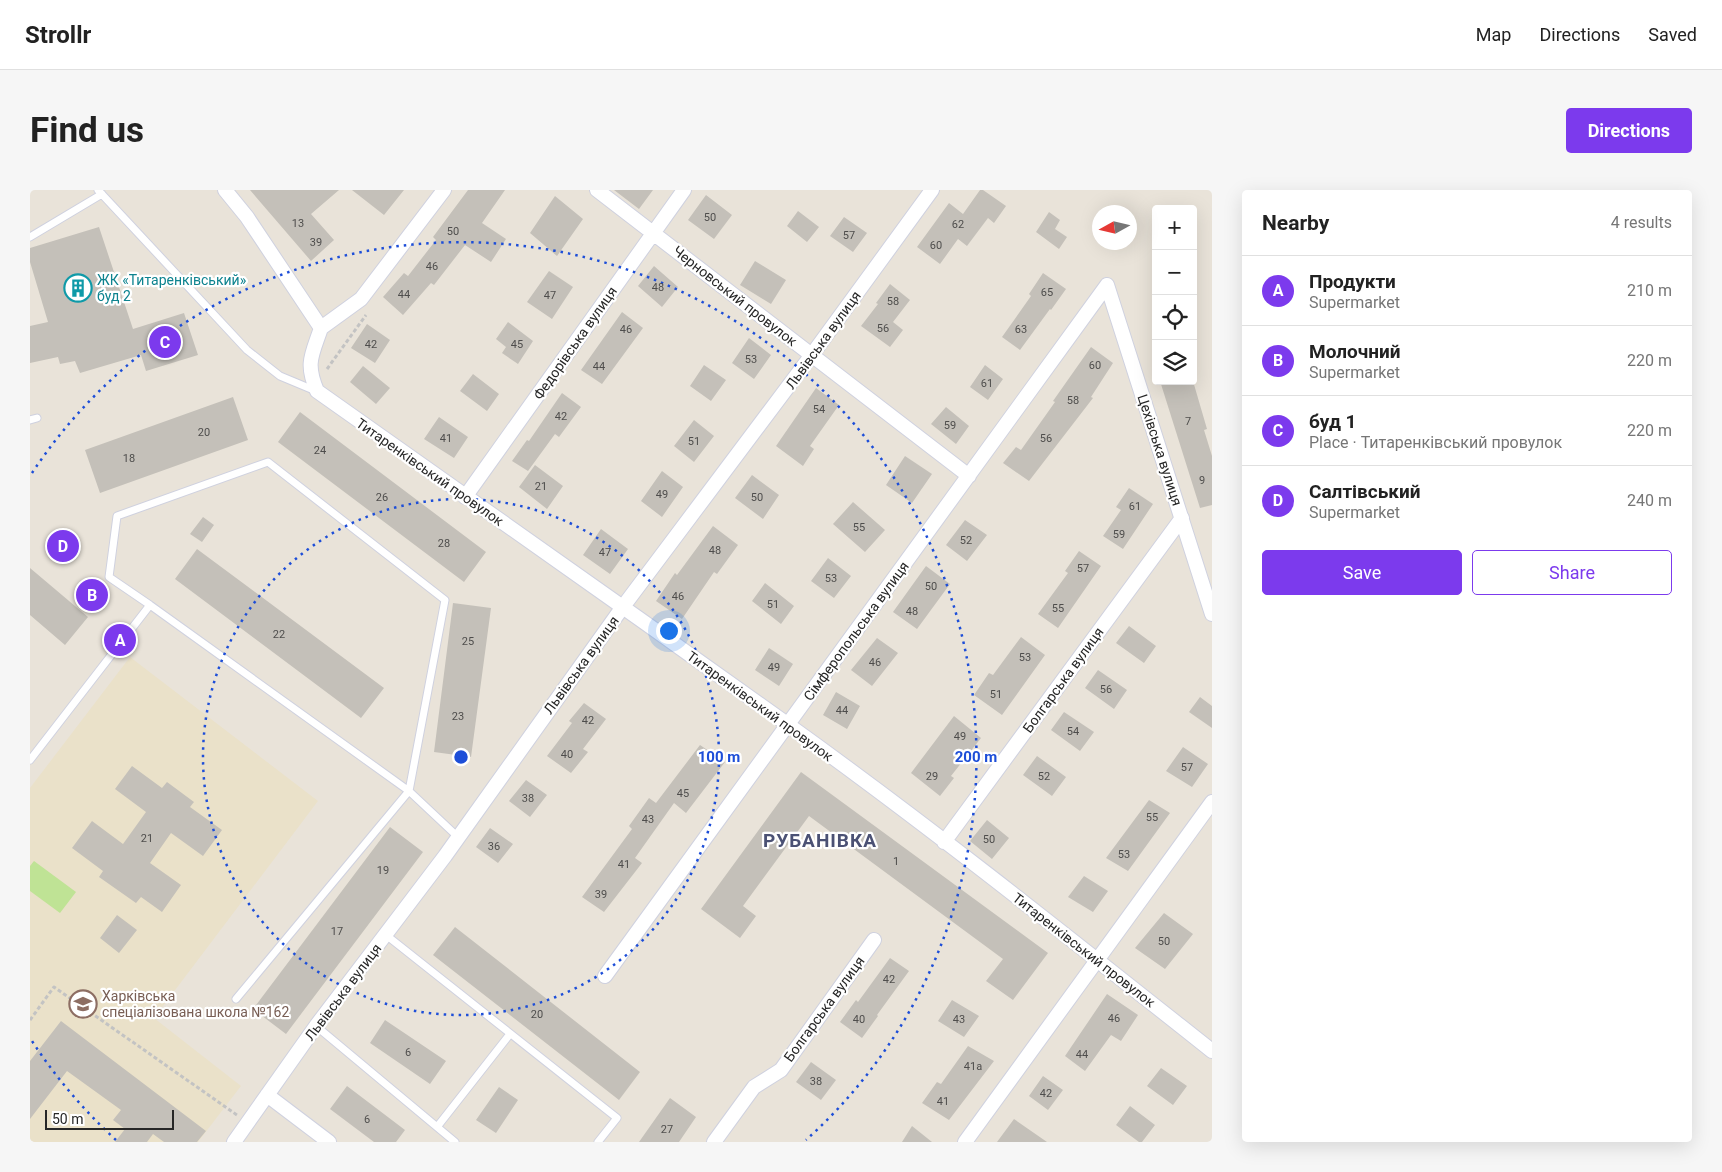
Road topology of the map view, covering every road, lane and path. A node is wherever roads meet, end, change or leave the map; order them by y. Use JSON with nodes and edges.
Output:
{"nodes":[{"id":1,"x":225,"y":190,"type":"edge"},
{"id":2,"x":444,"y":190,"type":"edge"},
{"id":3,"x":597,"y":190,"type":"edge"},
{"id":4,"x":684,"y":190,"type":"edge"},
{"id":5,"x":932,"y":190,"type":"edge"},
{"id":6,"x":100,"y":192,"type":"edge"},
{"id":7,"x":653,"y":233,"type":"junction"},
{"id":8,"x":30,"y":237,"type":"edge"},
{"id":9,"x":1107,"y":285,"type":"joint"},
{"id":10,"x":321,"y":328,"type":"junction"},
{"id":11,"x":811,"y":356,"type":"junction"},
{"id":12,"x":317,"y":391,"type":"junction"},
{"id":13,"x":969,"y":476,"type":"junction"},
{"id":14,"x":466,"y":497,"type":"junction"},
{"id":15,"x":1182,"y":518,"type":"junction"},
{"id":16,"x":150,"y":605,"type":"junction"},
{"id":17,"x":622,"y":608,"type":"junction"},
{"id":18,"x":1212,"y":614,"type":"edge"},
{"id":19,"x":787,"y":724,"type":"junction"},
{"id":20,"x":30,"y":760,"type":"edge"},
{"id":21,"x":409,"y":791,"type":"junction"},
{"id":22,"x":1212,"y":802,"type":"edge"},
{"id":23,"x":458,"y":837,"type":"junction"},
{"id":24,"x":944,"y":842,"type":"junction"},
{"id":25,"x":386,"y":935,"type":"junction"},
{"id":26,"x":874,"y":940,"type":"dead end"},
{"id":27,"x":1097,"y":960,"type":"junction"},
{"id":28,"x":605,"y":976,"type":"dead end"},
{"id":29,"x":236,"y":998,"type":"dead end"},
{"id":30,"x":30,"y":1020,"type":"edge"},
{"id":31,"x":316,"y":1026,"type":"junction"},
{"id":32,"x":510,"y":1034,"type":"junction"},
{"id":33,"x":1212,"y":1051,"type":"edge"},
{"id":34,"x":267,"y":1095,"type":"junction"},
{"id":35,"x":248,"y":1122,"type":"junction"},
{"id":36,"x":437,"y":1127,"type":"junction"},
{"id":37,"x":234,"y":1142,"type":"edge"},
{"id":38,"x":329,"y":1142,"type":"edge"},
{"id":39,"x":455,"y":1142,"type":"edge"},
{"id":40,"x":598,"y":1142,"type":"edge"},
{"id":41,"x":714,"y":1142,"type":"edge"},
{"id":42,"x":965,"y":1142,"type":"edge"}],
"edges":[{"from":1,"to":10,"type":"street"},
{"from":2,"to":10,"type":"street"},
{"from":3,"to":7,"type":"street","name":"Черновський провулок"},
{"from":4,"to":7,"type":"street","name":"Федорівська вулиця"},
{"from":5,"to":11,"type":"street","name":"Львівська вулиця"},
{"from":6,"to":8,"type":"lane"},
{"from":6,"to":12,"type":"lane"},
{"from":7,"to":11,"type":"street","name":"Черновський провулок"},
{"from":7,"to":14,"type":"street","name":"Федорівська вулиця"},
{"from":9,"to":13,"type":"street","name":"Сімферопольська вулиця"},
{"from":9,"to":15,"type":"street","name":"Цехівська вулиця"},
{"from":10,"to":12,"type":"street"},
{"from":11,"to":13,"type":"street","name":"Черновський провулок"},
{"from":11,"to":17,"type":"street","name":"Львівська вулиця"},
{"from":12,"to":14,"type":"street","name":"Титаренківський провулок"},
{"from":13,"to":19,"type":"street","name":"Сімферопольська вулиця"},
{"from":14,"to":17,"type":"street","name":"Титаренківський провулок"},
{"from":15,"to":18,"type":"street","name":"Цехівська вулиця"},
{"from":15,"to":24,"type":"street","name":"Болгарська вулиця"},
{"from":16,"to":20,"type":"lane"},
{"from":16,"to":21,"type":"lane"},
{"from":16,"to":21,"type":"lane"},
{"from":17,"to":19,"type":"street","name":"Титаренківський провулок"},
{"from":17,"to":23,"type":"street","name":"Львівська вулиця"},
{"from":19,"to":24,"type":"street","name":"Титаренківський провулок"},
{"from":19,"to":28,"type":"street","name":"Сімферопольська вулиця"},
{"from":21,"to":23,"type":"lane"},
{"from":21,"to":29,"type":"lane"},
{"from":22,"to":27,"type":"street"},
{"from":23,"to":25,"type":"street","name":"Львівська вулиця"},
{"from":24,"to":27,"type":"street","name":"Титаренківський провулок"},
{"from":25,"to":31,"type":"street","name":"Львівська вулиця"},
{"from":25,"to":32,"type":"lane"},
{"from":26,"to":41,"type":"street","name":"Болгарська вулиця"},
{"from":27,"to":33,"type":"street","name":"Титаренківський провулок"},
{"from":27,"to":42,"type":"street"},
{"from":30,"to":35,"type":"path"},
{"from":31,"to":34,"type":"street","name":"Львівська вулиця"},
{"from":31,"to":36,"type":"lane"},
{"from":32,"to":36,"type":"lane"},
{"from":32,"to":40,"type":"lane"},
{"from":34,"to":35,"type":"street","name":"Львівська вулиця"},
{"from":34,"to":38,"type":"street"},
{"from":35,"to":37,"type":"street","name":"Львівська вулиця"},
{"from":36,"to":39,"type":"lane"}]}
